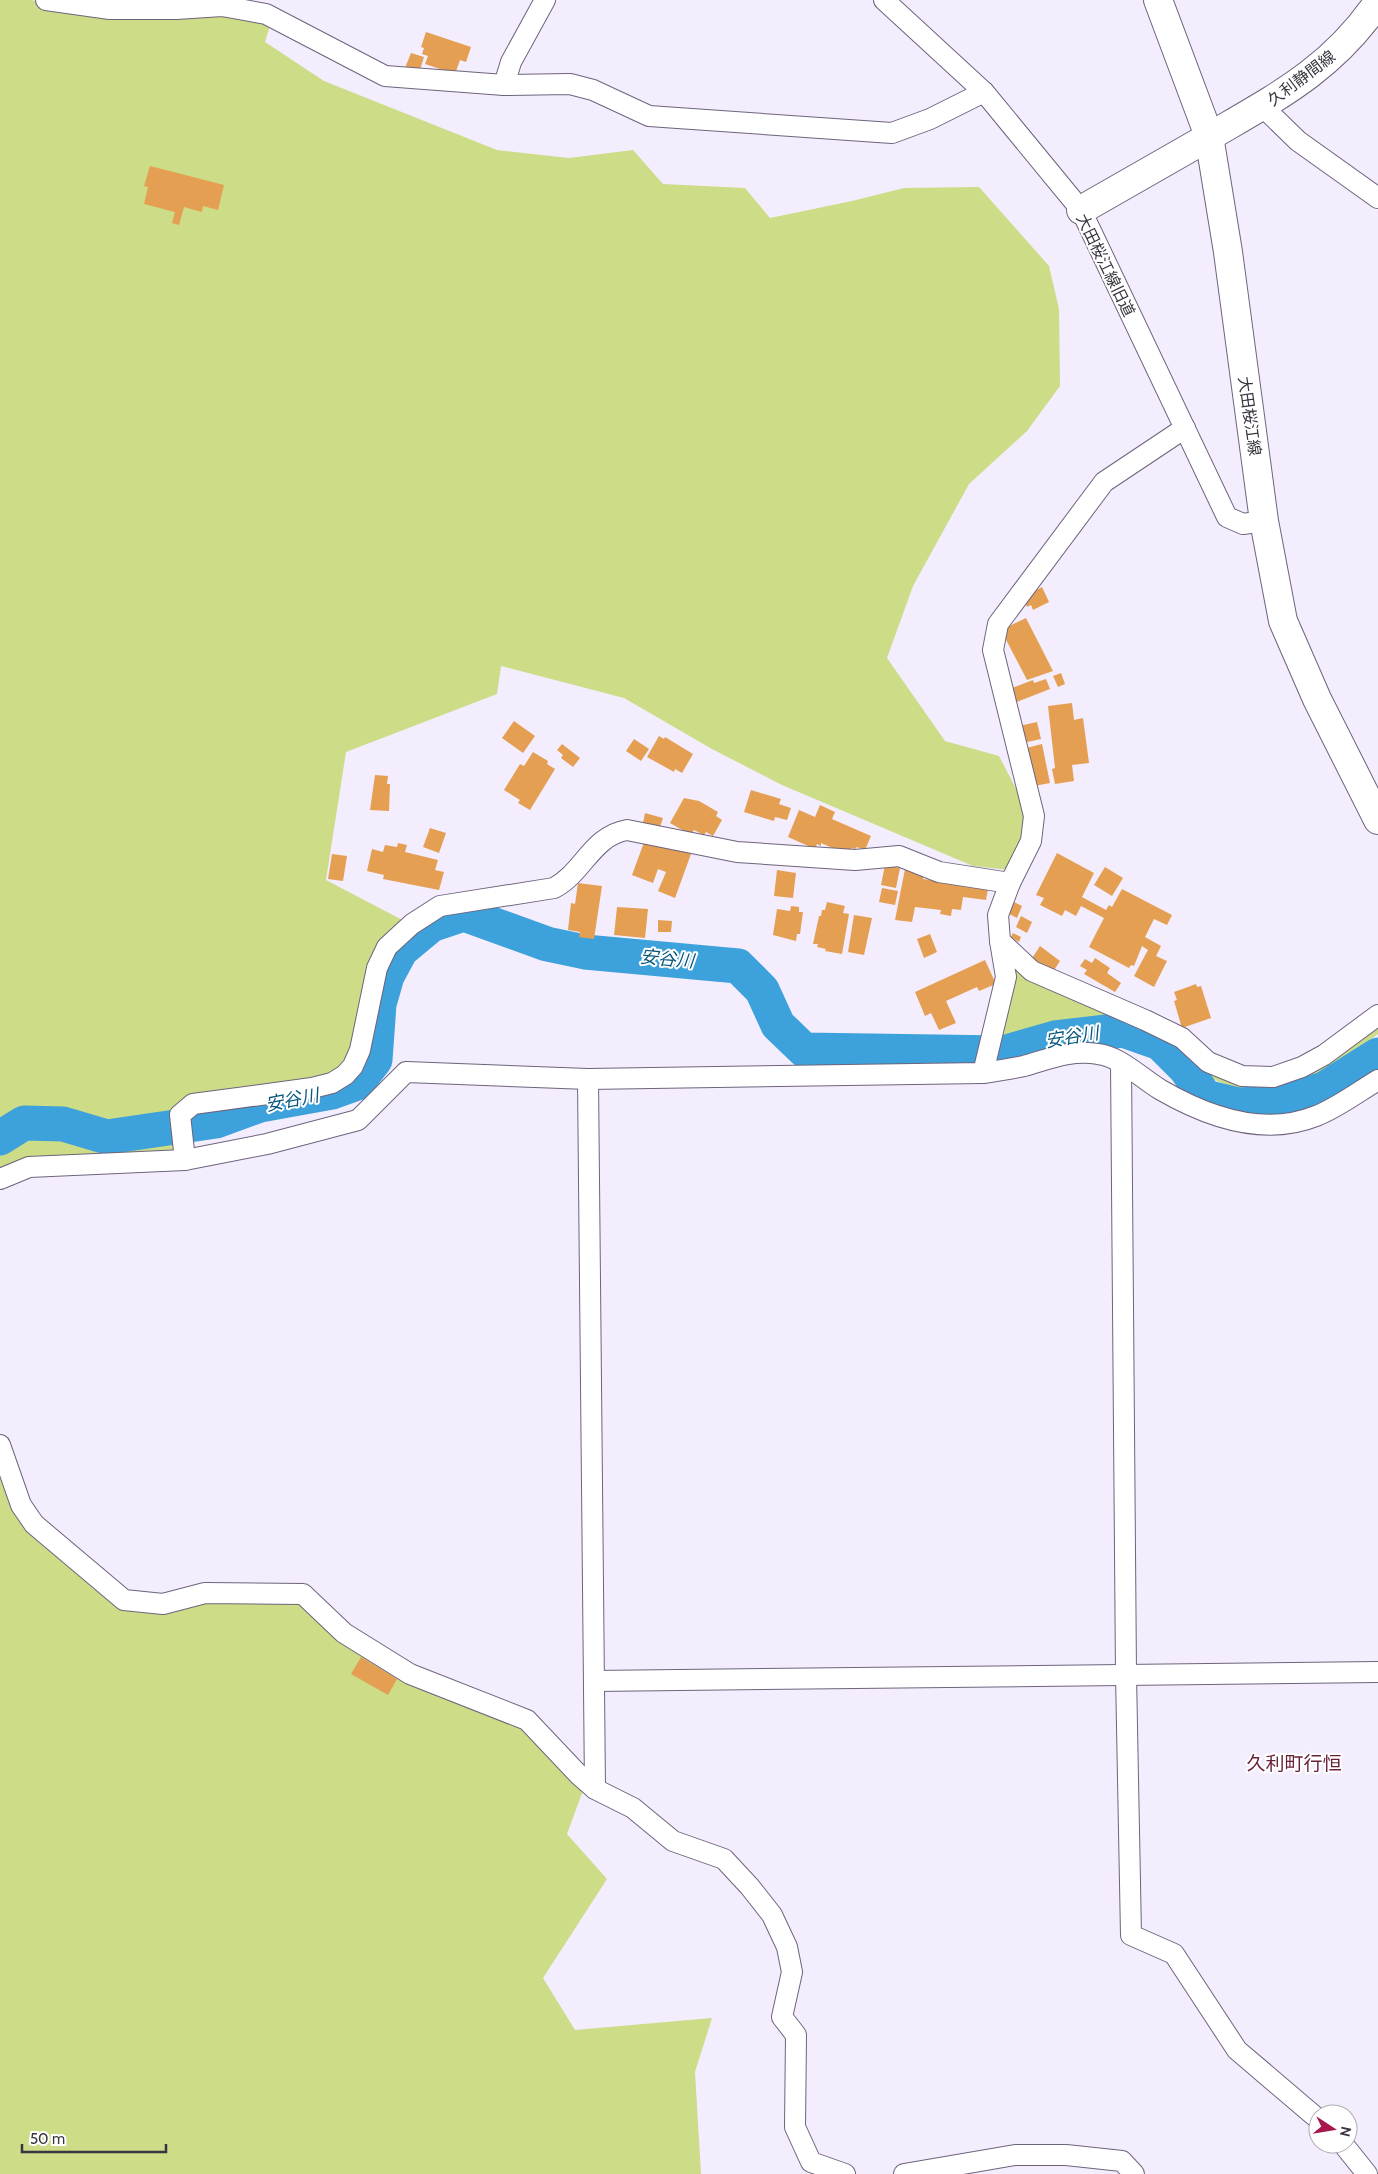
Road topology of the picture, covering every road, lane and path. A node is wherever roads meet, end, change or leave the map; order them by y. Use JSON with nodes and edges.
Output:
{"nodes":[{"id":1,"x":46,"y":0,"type":"edge"},
{"id":2,"x":545,"y":0,"type":"edge"},
{"id":3,"x":884,"y":0,"type":"edge"},
{"id":4,"x":1158,"y":0,"type":"edge"},
{"id":5,"x":1378,"y":2,"type":"edge"},
{"id":6,"x":504,"y":85,"type":"junction"},
{"id":7,"x":984,"y":92,"type":"junction"},
{"id":8,"x":1263,"y":107,"type":"junction"},
{"id":9,"x":1209,"y":136,"type":"junction"},
{"id":10,"x":1378,"y":198,"type":"edge"},
{"id":11,"x":1081,"y":210,"type":"junction"},
{"id":12,"x":1185,"y":428,"type":"junction"},
{"id":13,"x":1264,"y":521,"type":"junction"},
{"id":14,"x":1378,"y":820,"type":"edge"},
{"id":15,"x":1010,"y":883,"type":"junction"},
{"id":16,"x":1000,"y":941,"type":"junction"},
{"id":17,"x":1378,"y":1015,"type":"edge"},
{"id":18,"x":1121,"y":1063,"type":"junction"},
{"id":19,"x":984,"y":1071,"type":"junction"},
{"id":20,"x":588,"y":1079,"type":"junction"},
{"id":21,"x":1378,"y":1080,"type":"edge"},
{"id":22,"x":185,"y":1155,"type":"junction"},
{"id":23,"x":0,"y":1179,"type":"edge"},
{"id":24,"x":0,"y":1445,"type":"edge"},
{"id":25,"x":1378,"y":1672,"type":"edge"},
{"id":26,"x":1126,"y":1674,"type":"junction"},
{"id":27,"x":594,"y":1681,"type":"junction"},
{"id":28,"x":595,"y":1789,"type":"junction"},
{"id":29,"x":1308,"y":2110,"type":"edge"},
{"id":30,"x":1351,"y":2154,"type":"edge"},
{"id":31,"x":845,"y":2174,"type":"edge"},
{"id":32,"x":904,"y":2174,"type":"edge"},
{"id":33,"x":1134,"y":2174,"type":"edge"},
{"id":34,"x":1367,"y":2174,"type":"edge"}],
"edges":[{"from":1,"to":6,"type":"street"},
{"from":2,"to":6,"type":"street"},
{"from":3,"to":7,"type":"street","name":"大田桜江線旧道"},
{"from":4,"to":9,"type":"main road","name":"大田桜江線"},
{"from":5,"to":8,"type":"main road","name":"久利静間線"},
{"from":6,"to":7,"type":"street"},
{"from":7,"to":11,"type":"street","name":"大田桜江線旧道"},
{"from":8,"to":9,"type":"main road","name":"久利静間線"},
{"from":8,"to":10,"type":"street"},
{"from":9,"to":11,"type":"main road","name":"久利静間線"},
{"from":9,"to":13,"type":"main road","name":"大田桜江線"},
{"from":11,"to":12,"type":"street","name":"大田桜江線旧道"},
{"from":12,"to":13,"type":"street","name":"大田桜江線旧道"},
{"from":12,"to":15,"type":"street"},
{"from":13,"to":14,"type":"main road","name":"大田桜江線"},
{"from":15,"to":16,"type":"street"},
{"from":15,"to":22,"type":"street"},
{"from":16,"to":17,"type":"street"},
{"from":16,"to":19,"type":"street"},
{"from":18,"to":19,"type":"street"},
{"from":18,"to":21,"type":"street"},
{"from":18,"to":26,"type":"street"},
{"from":19,"to":20,"type":"street"},
{"from":20,"to":22,"type":"street"},
{"from":20,"to":27,"type":"street"},
{"from":22,"to":23,"type":"street"},
{"from":24,"to":28,"type":"street"},
{"from":25,"to":26,"type":"street"},
{"from":26,"to":27,"type":"street"},
{"from":26,"to":29,"type":"street"},
{"from":27,"to":28,"type":"street"},
{"from":28,"to":31,"type":"street"},
{"from":30,"to":34,"type":"street"},
{"from":32,"to":33,"type":"street"}]}
